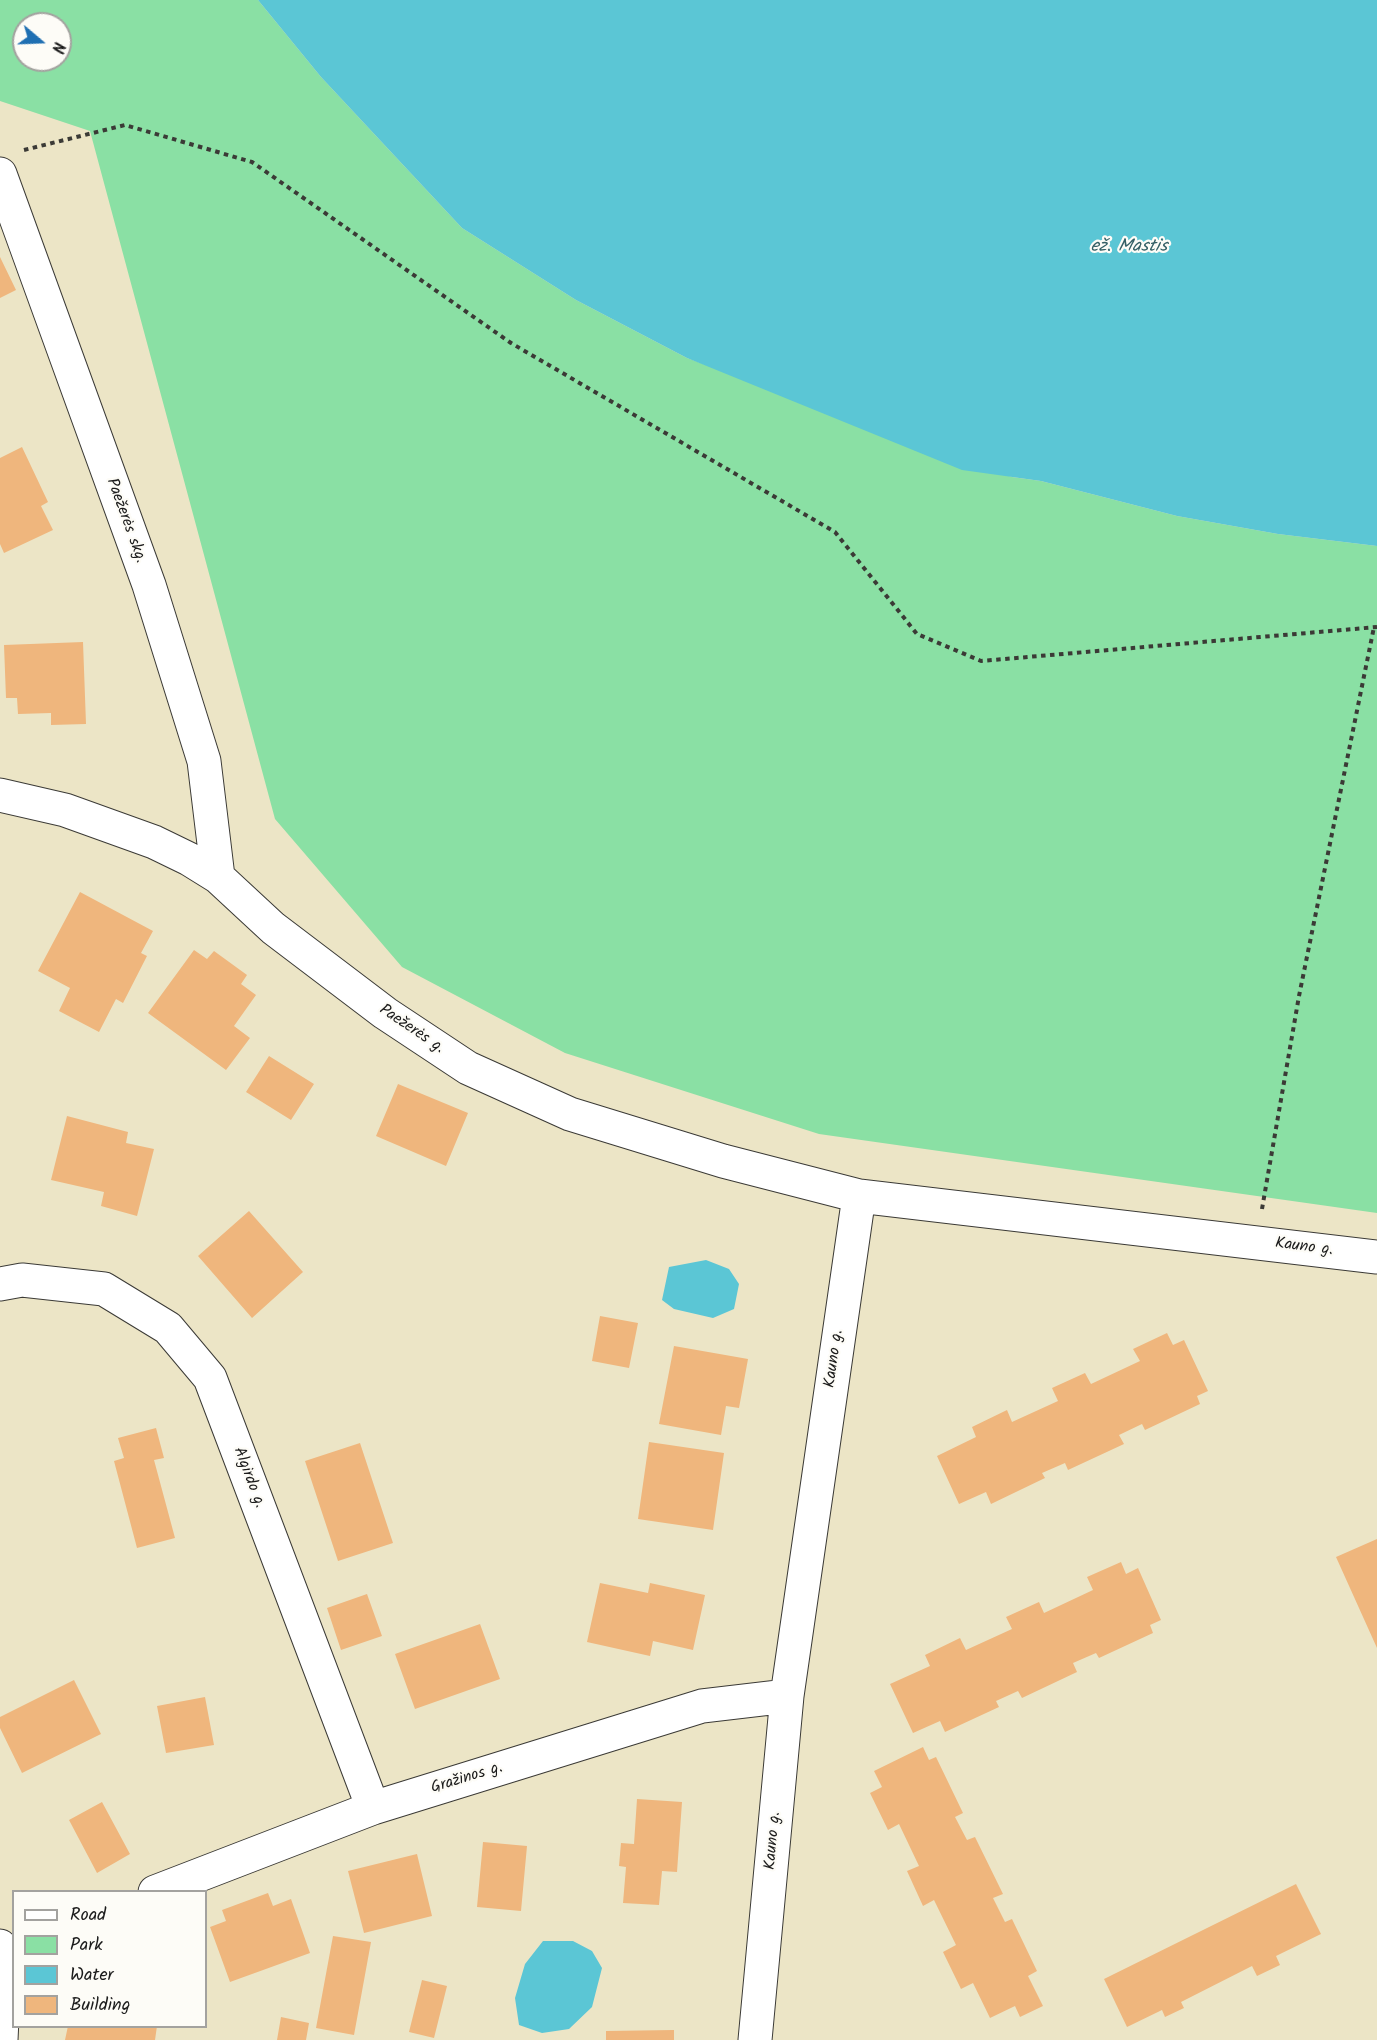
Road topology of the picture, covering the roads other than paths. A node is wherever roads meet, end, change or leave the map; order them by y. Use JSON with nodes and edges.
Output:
{"nodes":[{"id":1,"x":0,"y":174,"type":"edge"},
{"id":2,"x":0,"y":795,"type":"edge"},
{"id":3,"x":218,"y":877,"type":"junction"},
{"id":4,"x":859,"y":1197,"type":"junction"},
{"id":5,"x":1377,"y":1257,"type":"edge"},
{"id":6,"x":0,"y":1284,"type":"edge"},
{"id":7,"x":787,"y":1696,"type":"junction"},
{"id":8,"x":373,"y":1808,"type":"junction"},
{"id":9,"x":161,"y":1890,"type":"edge"},
{"id":10,"x":6,"y":1950,"type":"edge"},
{"id":11,"x":1,"y":2040,"type":"edge"},
{"id":12,"x":755,"y":2040,"type":"edge"}],
"edges":[{"from":1,"to":3,"type":"street","name":"Paežerės skg."},
{"from":2,"to":3,"type":"street","name":"Paežerės g."},
{"from":3,"to":4,"type":"street","name":"Paežerės g."},
{"from":4,"to":5,"type":"street","name":"Kauno g."},
{"from":4,"to":7,"type":"street","name":"Kauno g."},
{"from":6,"to":8,"type":"street","name":"Algirdo g."},
{"from":7,"to":8,"type":"street","name":"Gražinos g."},
{"from":7,"to":12,"type":"street","name":"Kauno g."},
{"from":8,"to":9,"type":"street","name":"Gražinos g."},
{"from":10,"to":11,"type":"street"}]}
